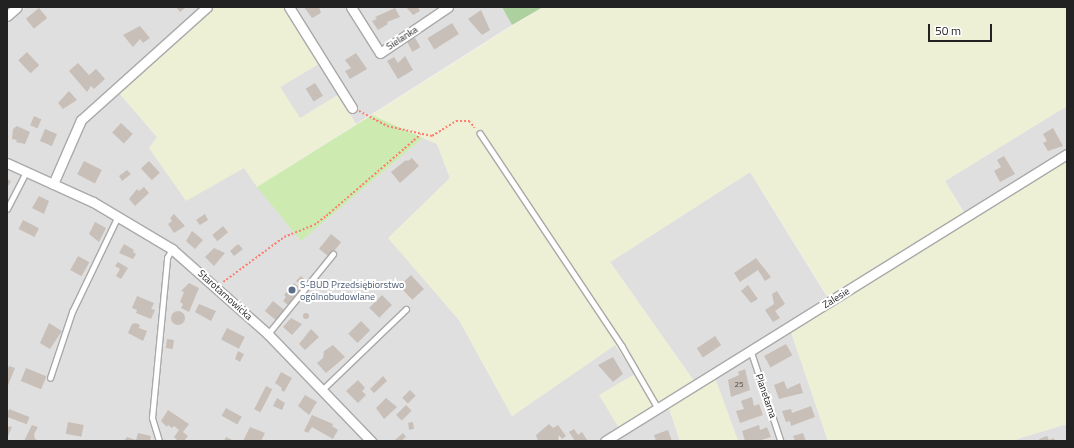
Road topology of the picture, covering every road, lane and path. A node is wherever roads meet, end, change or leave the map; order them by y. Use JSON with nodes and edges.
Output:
{"nodes":[{"id":1,"x":17,"y":7,"type":"edge"},
{"id":2,"x":207,"y":7,"type":"edge"},
{"id":3,"x":289,"y":7,"type":"edge"},
{"id":4,"x":351,"y":7,"type":"edge"},
{"id":5,"x":448,"y":7,"type":"edge"},
{"id":6,"x":7,"y":16,"type":"edge"},
{"id":7,"x":352,"y":108,"type":"joint"},
{"id":8,"x":480,"y":133,"type":"joint"},
{"id":9,"x":421,"y":134,"type":"junction"},
{"id":10,"x":1067,"y":154,"type":"edge"},
{"id":11,"x":7,"y":163,"type":"edge"},
{"id":12,"x":26,"y":172,"type":"junction"},
{"id":13,"x":53,"y":184,"type":"junction"},
{"id":14,"x":7,"y":209,"type":"edge"},
{"id":15,"x":118,"y":216,"type":"junction"},
{"id":16,"x":172,"y":249,"type":"junction"},
{"id":17,"x":333,"y":254,"type":"dead end"},
{"id":18,"x":216,"y":287,"type":"junction"},
{"id":19,"x":406,"y":309,"type":"dead end"},
{"id":20,"x":268,"y":334,"type":"junction"},
{"id":21,"x":751,"y":351,"type":"junction"},
{"id":22,"x":50,"y":378,"type":"dead end"},
{"id":23,"x":323,"y":389,"type":"junction"},
{"id":24,"x":658,"y":408,"type":"junction"},
{"id":25,"x":159,"y":441,"type":"edge"},
{"id":26,"x":371,"y":441,"type":"edge"},
{"id":27,"x":605,"y":441,"type":"edge"},
{"id":28,"x":781,"y":441,"type":"edge"}],
"edges":[{"from":1,"to":6,"type":"street"},
{"from":2,"to":13,"type":"street"},
{"from":3,"to":7,"type":"street"},
{"from":4,"to":5,"type":"street","name":"Sielanka"},
{"from":7,"to":9,"type":"path"},
{"from":8,"to":9,"type":"path"},
{"from":8,"to":24,"type":"lane"},
{"from":9,"to":18,"type":"path"},
{"from":10,"to":21,"type":"street","name":"Zalesie"},
{"from":11,"to":12,"type":"street","name":"Starotarnowicka"},
{"from":12,"to":13,"type":"street","name":"Starotarnowicka"},
{"from":12,"to":14,"type":"lane"},
{"from":13,"to":15,"type":"street","name":"Starotarnowicka"},
{"from":15,"to":16,"type":"street","name":"Starotarnowicka"},
{"from":15,"to":22,"type":"lane"},
{"from":16,"to":18,"type":"street","name":"Starotarnowicka"},
{"from":16,"to":25,"type":"lane"},
{"from":17,"to":20,"type":"lane"},
{"from":18,"to":20,"type":"street","name":"Starotarnowicka"},
{"from":19,"to":23,"type":"lane"},
{"from":20,"to":23,"type":"street","name":"Starotarnowicka"},
{"from":21,"to":24,"type":"street","name":"Zalesie"},
{"from":21,"to":28,"type":"lane","name":"Planetarna"},
{"from":23,"to":26,"type":"street","name":"Starotarnowicka"},
{"from":24,"to":27,"type":"street","name":"Zalesie"}]}
